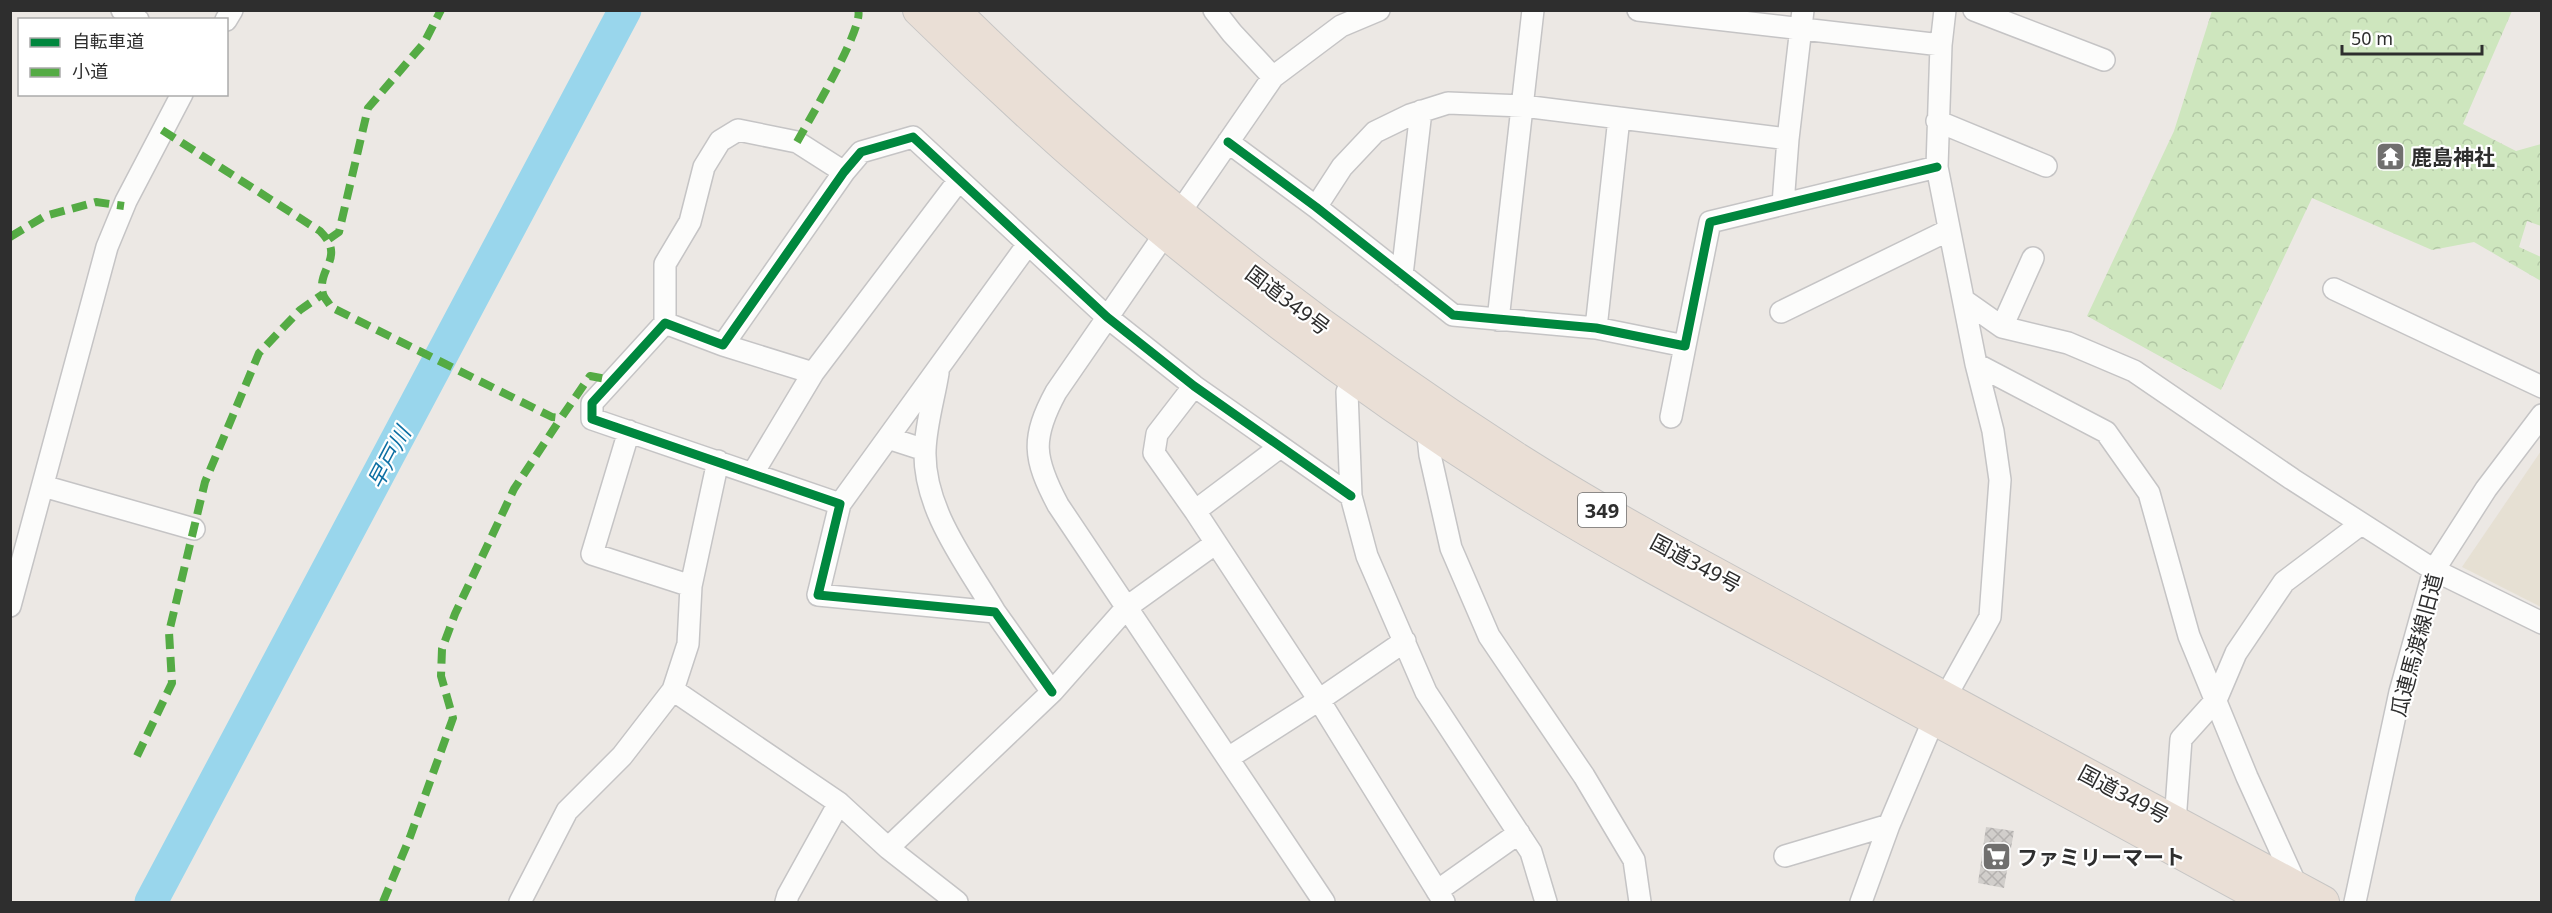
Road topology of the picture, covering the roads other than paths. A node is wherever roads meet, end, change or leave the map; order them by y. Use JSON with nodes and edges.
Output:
{"nodes":[{"id":1,"x":122,"y":10,"type":"edge"},
{"id":2,"x":919,"y":10,"type":"edge"},
{"id":3,"x":953,"y":10,"type":"edge"},
{"id":4,"x":1214,"y":10,"type":"edge"},
{"id":5,"x":1379,"y":10,"type":"edge"},
{"id":6,"x":1533,"y":10,"type":"edge"},
{"id":7,"x":1638,"y":10,"type":"edge"},
{"id":8,"x":1945,"y":10,"type":"edge"},
{"id":9,"x":1974,"y":10,"type":"edge"},
{"id":10,"x":135,"y":18,"type":"edge"},
{"id":11,"x":1801,"y":20,"type":"edge"},
{"id":12,"x":1941,"y":45,"type":"junction"},
{"id":13,"x":2104,"y":60,"type":"dead end"},
{"id":14,"x":1273,"y":77,"type":"junction"},
{"id":15,"x":181,"y":96,"type":"edge"},
{"id":16,"x":1523,"y":106,"type":"junction"},
{"id":17,"x":1421,"y":111,"type":"junction"},
{"id":18,"x":1619,"y":118,"type":"junction"},
{"id":19,"x":1937,"y":121,"type":"junction"},
{"id":20,"x":1788,"y":139,"type":"junction"},
{"id":21,"x":1228,"y":142,"type":"junction"},
{"id":22,"x":2046,"y":166,"type":"dead end"},
{"id":23,"x":1937,"y":167,"type":"junction"},
{"id":24,"x":844,"y":172,"type":"junction"},
{"id":25,"x":959,"y":180,"type":"junction"},
{"id":26,"x":1784,"y":204,"type":"junction"},
{"id":27,"x":1316,"y":207,"type":"junction"},
{"id":28,"x":1172,"y":225,"type":"junction"},
{"id":29,"x":1949,"y":230,"type":"junction"},
{"id":30,"x":1028,"y":244,"type":"junction"},
{"id":31,"x":2033,"y":258,"type":"dead end"},
{"id":32,"x":1402,"y":275,"type":"junction"},
{"id":33,"x":2334,"y":289,"type":"dead end"},
{"id":34,"x":1965,"y":301,"type":"junction"},
{"id":35,"x":1781,"y":312,"type":"dead end"},
{"id":36,"x":1107,"y":317,"type":"junction"},
{"id":37,"x":1498,"y":320,"type":"junction"},
{"id":38,"x":665,"y":323,"type":"junction"},
{"id":39,"x":2002,"y":327,"type":"junction"},
{"id":40,"x":1596,"y":328,"type":"junction"},
{"id":41,"x":723,"y":345,"type":"junction"},
{"id":42,"x":1685,"y":346,"type":"junction"},
{"id":43,"x":1976,"y":364,"type":"junction"},
{"id":44,"x":939,"y":369,"type":"junction"},
{"id":45,"x":813,"y":373,"type":"junction"},
{"id":46,"x":1353,"y":379,"type":"junction"},
{"id":47,"x":1194,"y":386,"type":"junction"},
{"id":48,"x":2541,"y":387,"type":"edge"},
{"id":49,"x":2541,"y":415,"type":"edge"},
{"id":50,"x":1671,"y":417,"type":"dead end"},
{"id":51,"x":1427,"y":428,"type":"junction"},
{"id":52,"x":629,"y":431,"type":"junction"},
{"id":53,"x":888,"y":438,"type":"junction"},
{"id":54,"x":1280,"y":447,"type":"junction"},
{"id":55,"x":925,"y":450,"type":"junction"},
{"id":56,"x":718,"y":461,"type":"junction"},
{"id":57,"x":753,"y":473,"type":"junction"},
{"id":58,"x":43,"y":486,"type":"junction"},
{"id":59,"x":1351,"y":496,"type":"junction"},
{"id":60,"x":840,"y":504,"type":"junction"},
{"id":61,"x":1195,"y":511,"type":"junction"},
{"id":62,"x":2361,"y":524,"type":"junction"},
{"id":63,"x":194,"y":529,"type":"dead end"},
{"id":64,"x":1216,"y":543,"type":"junction"},
{"id":65,"x":2434,"y":570,"type":"junction"},
{"id":66,"x":691,"y":586,"type":"junction"},
{"id":67,"x":10,"y":606,"type":"edge"},
{"id":68,"x":1127,"y":607,"type":"junction"},
{"id":69,"x":995,"y":612,"type":"junction"},
{"id":70,"x":2541,"y":623,"type":"edge"},
{"id":71,"x":1405,"y":641,"type":"junction"},
{"id":72,"x":673,"y":690,"type":"junction"},
{"id":73,"x":1052,"y":692,"type":"junction"},
{"id":74,"x":1319,"y":700,"type":"junction"},
{"id":75,"x":2216,"y":700,"type":"junction"},
{"id":76,"x":1940,"y":708,"type":"junction"},
{"id":77,"x":1228,"y":758,"type":"junction"},
{"id":78,"x":839,"y":803,"type":"junction"},
{"id":79,"x":2175,"y":822,"type":"junction"},
{"id":80,"x":1889,"y":825,"type":"junction"},
{"id":81,"x":1519,"y":833,"type":"junction"},
{"id":82,"x":888,"y":848,"type":"junction"},
{"id":83,"x":1785,"y":856,"type":"dead end"},
{"id":84,"x":1440,"y":897,"type":"edge"},
{"id":85,"x":2298,"y":898,"type":"edge"},
{"id":86,"x":520,"y":903,"type":"edge"},
{"id":87,"x":786,"y":903,"type":"edge"},
{"id":88,"x":957,"y":903,"type":"edge"},
{"id":89,"x":1324,"y":903,"type":"edge"},
{"id":90,"x":1546,"y":903,"type":"edge"},
{"id":91,"x":1640,"y":903,"type":"edge"},
{"id":92,"x":1861,"y":903,"type":"edge"},
{"id":93,"x":2355,"y":903,"type":"edge"}],
"edges":[{"from":1,"to":10,"type":"street"},
{"from":2,"to":28,"type":"highway","name":"国道349号","number":"349"},
{"from":3,"to":28,"type":"highway","name":"国道349号","number":"349"},
{"from":4,"to":14,"type":"street"},
{"from":5,"to":14,"type":"street"},
{"from":6,"to":16,"type":"street"},
{"from":7,"to":11,"type":"street"},
{"from":8,"to":12,"type":"street"},
{"from":9,"to":13,"type":"street"},
{"from":11,"to":12,"type":"street"},
{"from":11,"to":20,"type":"street"},
{"from":12,"to":19,"type":"street"},
{"from":14,"to":21,"type":"street"},
{"from":15,"to":58,"type":"street"},
{"from":16,"to":17,"type":"street"},
{"from":16,"to":18,"type":"street"},
{"from":16,"to":37,"type":"street"},
{"from":17,"to":27,"type":"street"},
{"from":17,"to":32,"type":"street"},
{"from":18,"to":20,"type":"street"},
{"from":18,"to":40,"type":"street"},
{"from":19,"to":22,"type":"street"},
{"from":19,"to":23,"type":"street"},
{"from":20,"to":26,"type":"street"},
{"from":21,"to":27,"type":"street"},
{"from":21,"to":28,"type":"street"},
{"from":23,"to":26,"type":"street"},
{"from":23,"to":29,"type":"street"},
{"from":24,"to":25,"type":"street"},
{"from":24,"to":38,"type":"street"},
{"from":24,"to":41,"type":"street"},
{"from":25,"to":30,"type":"street"},
{"from":25,"to":45,"type":"street"},
{"from":26,"to":42,"type":"street"},
{"from":27,"to":32,"type":"street"},
{"from":28,"to":36,"type":"street"},
{"from":28,"to":46,"type":"highway","name":"国道349号","number":"349"},
{"from":28,"to":76,"type":"highway","name":"国道349号","number":"349"},
{"from":29,"to":34,"type":"street"},
{"from":29,"to":35,"type":"street"},
{"from":30,"to":36,"type":"street"},
{"from":30,"to":44,"type":"street"},
{"from":31,"to":39,"type":"street"},
{"from":32,"to":37,"type":"street"},
{"from":33,"to":48,"type":"street"},
{"from":34,"to":39,"type":"street"},
{"from":34,"to":43,"type":"street"},
{"from":36,"to":47,"type":"street"},
{"from":36,"to":68,"type":"street"},
{"from":37,"to":40,"type":"street"},
{"from":38,"to":41,"type":"street"},
{"from":38,"to":52,"type":"street"},
{"from":39,"to":62,"type":"street"},
{"from":40,"to":42,"type":"street"},
{"from":41,"to":45,"type":"street"},
{"from":42,"to":50,"type":"street"},
{"from":43,"to":75,"type":"street"},
{"from":43,"to":76,"type":"street"},
{"from":44,"to":53,"type":"street"},
{"from":44,"to":55,"type":"street"},
{"from":45,"to":57,"type":"street"},
{"from":46,"to":51,"type":"highway","name":"国道349号","number":"349"},
{"from":46,"to":59,"type":"street"},
{"from":47,"to":54,"type":"street"},
{"from":47,"to":61,"type":"street"},
{"from":49,"to":65,"type":"street","name":"瓜連馬渡線旧道"},
{"from":51,"to":76,"type":"highway","name":"国道349号","number":"349"},
{"from":51,"to":91,"type":"street"},
{"from":52,"to":56,"type":"street"},
{"from":52,"to":66,"type":"street"},
{"from":53,"to":55,"type":"street"},
{"from":53,"to":60,"type":"street"},
{"from":54,"to":59,"type":"street"},
{"from":54,"to":61,"type":"street"},
{"from":55,"to":69,"type":"street"},
{"from":56,"to":57,"type":"street"},
{"from":56,"to":66,"type":"street"},
{"from":57,"to":60,"type":"street"},
{"from":58,"to":63,"type":"street"},
{"from":58,"to":67,"type":"street"},
{"from":59,"to":71,"type":"street"},
{"from":60,"to":69,"type":"street"},
{"from":61,"to":64,"type":"street"},
{"from":62,"to":65,"type":"street"},
{"from":62,"to":75,"type":"street"},
{"from":64,"to":68,"type":"street"},
{"from":64,"to":74,"type":"street"},
{"from":65,"to":70,"type":"street"},
{"from":65,"to":93,"type":"street","name":"瓜連馬渡線旧道"},
{"from":66,"to":72,"type":"street"},
{"from":68,"to":73,"type":"street"},
{"from":68,"to":77,"type":"street"},
{"from":69,"to":73,"type":"street"},
{"from":71,"to":74,"type":"street"},
{"from":71,"to":81,"type":"street"},
{"from":72,"to":78,"type":"street"},
{"from":72,"to":86,"type":"street"},
{"from":73,"to":82,"type":"street"},
{"from":74,"to":77,"type":"street"},
{"from":74,"to":84,"type":"street"},
{"from":75,"to":79,"type":"street"},
{"from":75,"to":85,"type":"street"},
{"from":76,"to":79,"type":"highway","name":"国道349号","number":"349"},
{"from":76,"to":80,"type":"street"},
{"from":76,"to":85,"type":"highway","name":"国道349号","number":"349"},
{"from":77,"to":89,"type":"street"},
{"from":78,"to":82,"type":"street"},
{"from":78,"to":87,"type":"street"},
{"from":79,"to":85,"type":"highway","name":"国道349号","number":"349"},
{"from":80,"to":83,"type":"street"},
{"from":80,"to":92,"type":"street"},
{"from":81,"to":84,"type":"street"},
{"from":81,"to":90,"type":"street"},
{"from":82,"to":88,"type":"street"}]}
